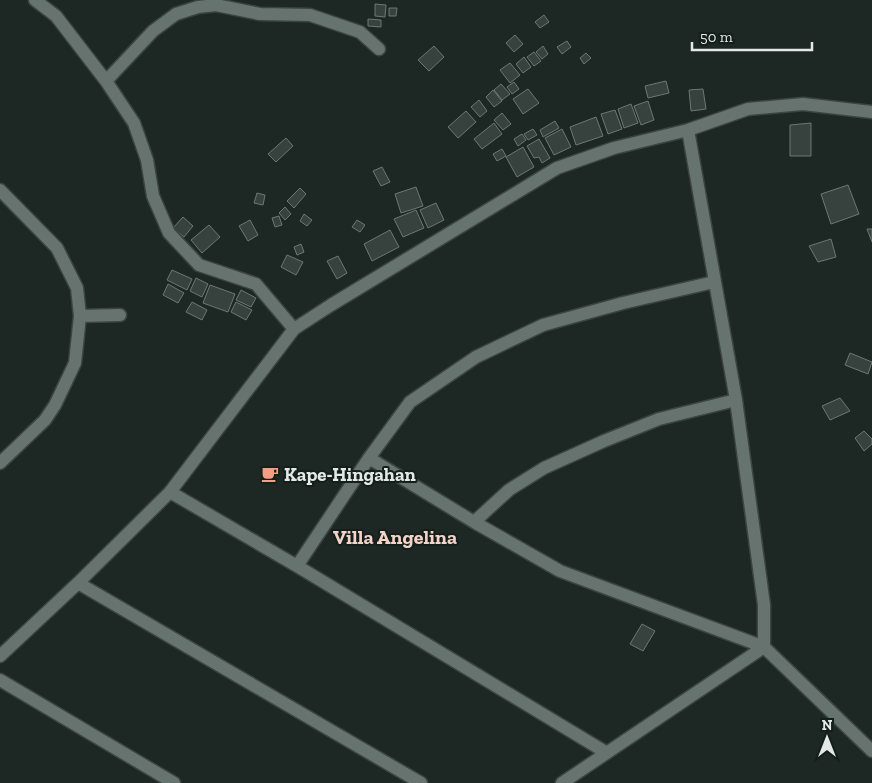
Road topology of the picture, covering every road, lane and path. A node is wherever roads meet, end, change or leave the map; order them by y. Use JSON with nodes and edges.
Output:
{"nodes":[{"id":1,"x":35,"y":0,"type":"edge"},
{"id":2,"x":215,"y":2,"type":"edge"},
{"id":3,"x":379,"y":49,"type":"dead end"},
{"id":4,"x":106,"y":81,"type":"junction"},
{"id":5,"x":872,"y":112,"type":"edge"},
{"id":6,"x":688,"y":130,"type":"junction"},
{"id":7,"x":0,"y":190,"type":"edge"},
{"id":8,"x":714,"y":282,"type":"junction"},
{"id":9,"x":120,"y":314,"type":"dead end"},
{"id":10,"x":80,"y":316,"type":"junction"},
{"id":11,"x":294,"y":329,"type":"junction"},
{"id":12,"x":736,"y":400,"type":"junction"},
{"id":13,"x":369,"y":458,"type":"junction"},
{"id":14,"x":0,"y":463,"type":"edge"},
{"id":15,"x":170,"y":492,"type":"junction"},
{"id":16,"x":474,"y":522,"type":"junction"},
{"id":17,"x":297,"y":566,"type":"junction"},
{"id":18,"x":78,"y":583,"type":"junction"},
{"id":19,"x":764,"y":647,"type":"junction"},
{"id":20,"x":0,"y":656,"type":"edge"},
{"id":21,"x":0,"y":680,"type":"edge"},
{"id":22,"x":872,"y":751,"type":"edge"},
{"id":23,"x":607,"y":753,"type":"junction"},
{"id":24,"x":174,"y":783,"type":"edge"},
{"id":25,"x":421,"y":783,"type":"edge"},
{"id":26,"x":562,"y":783,"type":"edge"}],
"edges":[{"from":1,"to":4,"type":"street"},
{"from":2,"to":3,"type":"street"},
{"from":2,"to":4,"type":"street"},
{"from":4,"to":11,"type":"street"},
{"from":5,"to":6,"type":"street"},
{"from":6,"to":8,"type":"street"},
{"from":6,"to":11,"type":"street"},
{"from":7,"to":10,"type":"street"},
{"from":8,"to":12,"type":"street"},
{"from":8,"to":13,"type":"street"},
{"from":9,"to":10,"type":"street"},
{"from":10,"to":14,"type":"street"},
{"from":11,"to":15,"type":"street"},
{"from":12,"to":16,"type":"street"},
{"from":12,"to":19,"type":"street"},
{"from":13,"to":16,"type":"street"},
{"from":13,"to":17,"type":"street"},
{"from":15,"to":17,"type":"street"},
{"from":15,"to":18,"type":"street"},
{"from":16,"to":19,"type":"street"},
{"from":17,"to":23,"type":"street"},
{"from":18,"to":20,"type":"street"},
{"from":18,"to":25,"type":"street"},
{"from":19,"to":22,"type":"street"},
{"from":19,"to":23,"type":"street"},
{"from":21,"to":24,"type":"street"},
{"from":23,"to":26,"type":"street"}]}
